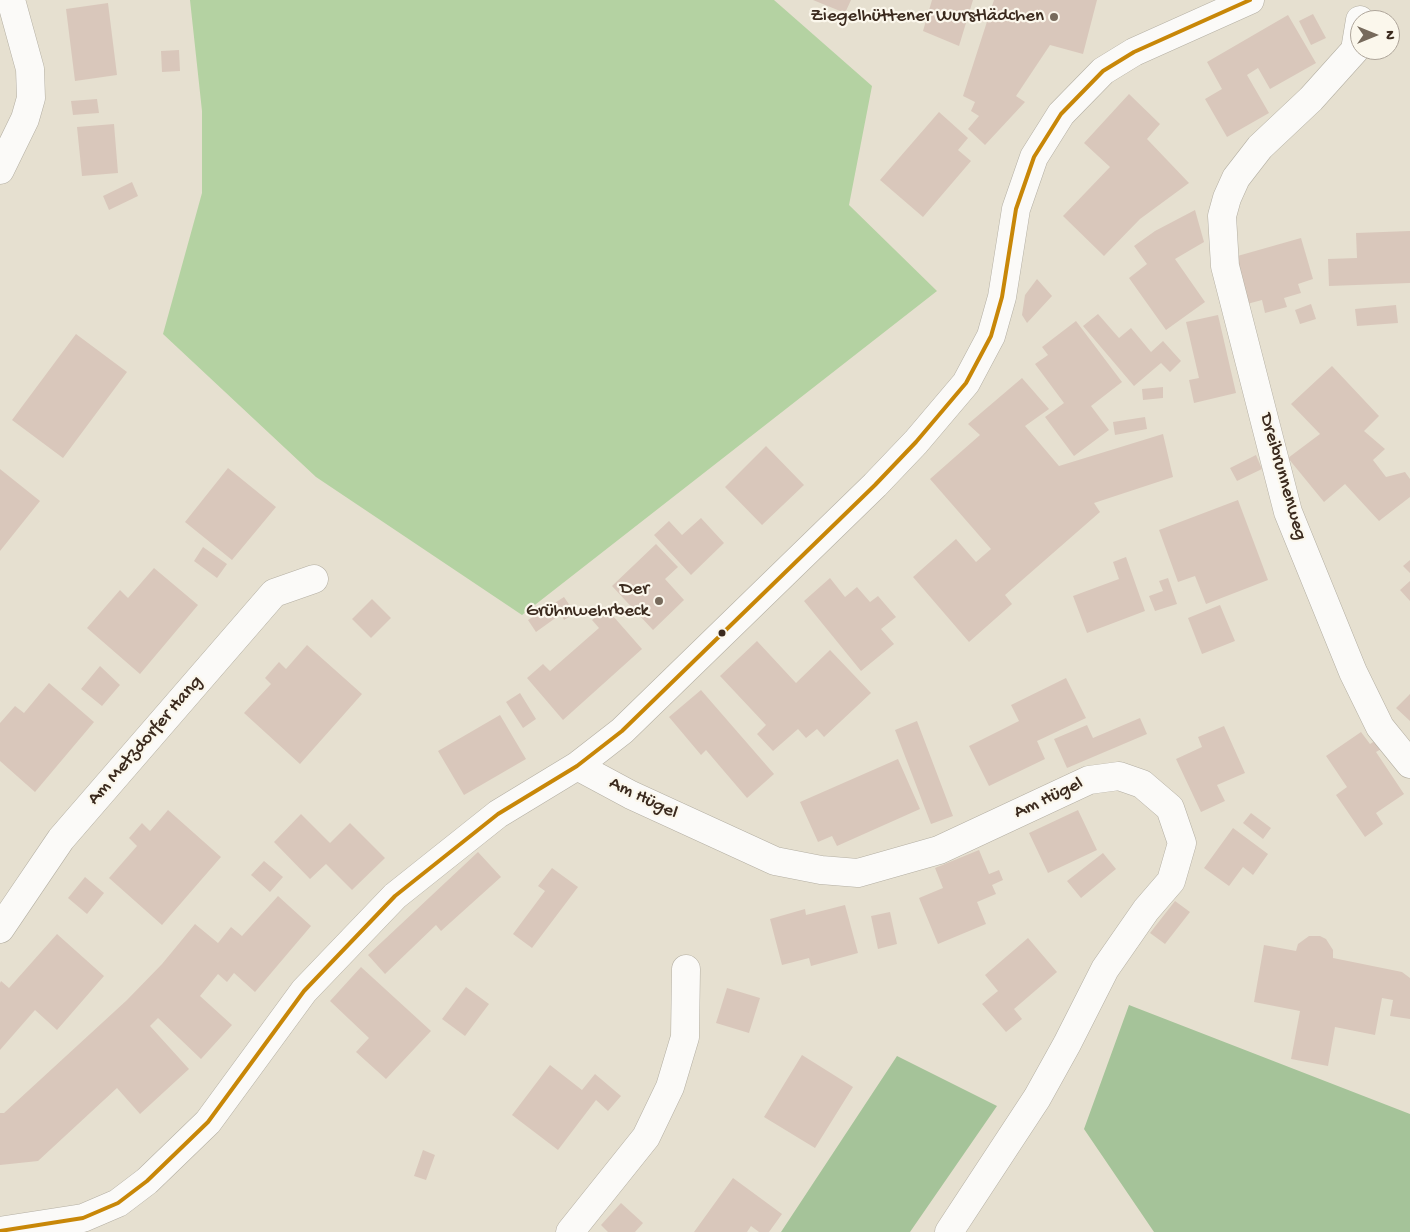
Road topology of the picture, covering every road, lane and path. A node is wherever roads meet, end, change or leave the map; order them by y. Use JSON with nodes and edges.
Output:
{"nodes":[{"id":1,"x":11,"y":0,"type":"edge"},
{"id":2,"x":1250,"y":0,"type":"edge"},
{"id":3,"x":1350,"y":55,"type":"edge"},
{"id":4,"x":0,"y":170,"type":"edge"},
{"id":5,"x":314,"y":579,"type":"dead end"},
{"id":6,"x":1410,"y":764,"type":"edge"},
{"id":7,"x":577,"y":766,"type":"junction"},
{"id":8,"x":0,"y":929,"type":"edge"},
{"id":9,"x":686,"y":969,"type":"dead end"},
{"id":10,"x":74,"y":1225,"type":"edge"},
{"id":11,"x":0,"y":1231,"type":"edge"},
{"id":12,"x":570,"y":1232,"type":"edge"},
{"id":13,"x":949,"y":1232,"type":"edge"}],
"edges":[{"from":1,"to":4,"type":"street"},
{"from":2,"to":7,"type":"street"},
{"from":3,"to":6,"type":"street","name":"Dreibrunnenweg"},
{"from":5,"to":8,"type":"street","name":"Am Metzdorfer Hang"},
{"from":7,"to":10,"type":"street"},
{"from":7,"to":13,"type":"street","name":"Am Hügel"},
{"from":9,"to":12,"type":"street"},
{"from":10,"to":11,"type":"street"}]}
